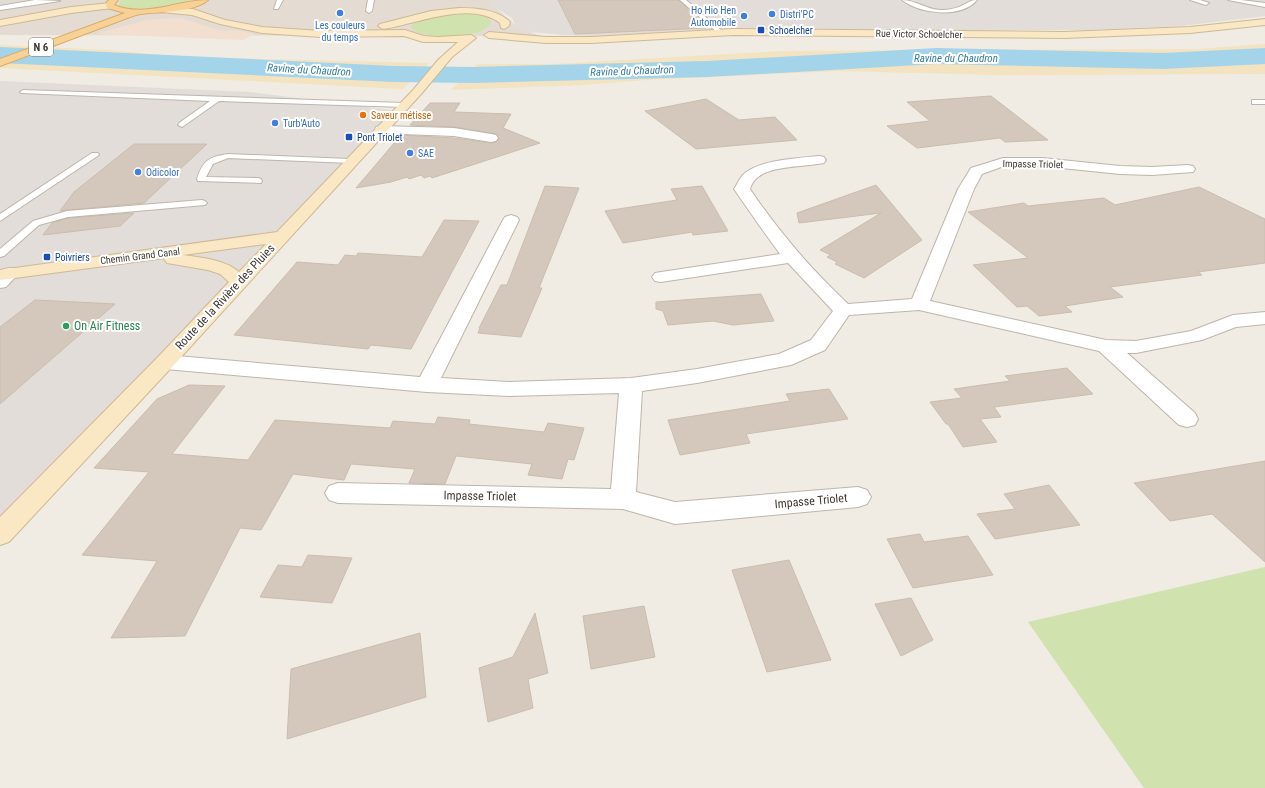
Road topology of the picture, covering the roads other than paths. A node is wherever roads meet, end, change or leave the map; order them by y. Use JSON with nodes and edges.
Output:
{"nodes":[{"id":1,"x":280,"y":0,"type":"edge"},
{"id":2,"x":371,"y":0,"type":"edge"},
{"id":3,"x":683,"y":0,"type":"edge"},
{"id":4,"x":905,"y":0,"type":"edge"},
{"id":5,"x":974,"y":0,"type":"edge"},
{"id":6,"x":1193,"y":0,"type":"edge"},
{"id":7,"x":1231,"y":0,"type":"edge"},
{"id":8,"x":59,"y":1,"type":"edge"},
{"id":9,"x":485,"y":2,"type":"dead end"},
{"id":10,"x":204,"y":3,"type":"edge"},
{"id":11,"x":1206,"y":3,"type":"dead end"},
{"id":12,"x":111,"y":4,"type":"edge"},
{"id":13,"x":1265,"y":5,"type":"edge"},
{"id":14,"x":0,"y":8,"type":"edge"},
{"id":15,"x":276,"y":8,"type":"dead end"},
{"id":16,"x":164,"y":10,"type":"junction"},
{"id":17,"x":142,"y":11,"type":"junction"},
{"id":18,"x":369,"y":11,"type":"dead end"},
{"id":19,"x":458,"y":11,"type":"junction"},
{"id":20,"x":39,"y":12,"type":"junction"},
{"id":21,"x":501,"y":17,"type":"junction"},
{"id":22,"x":409,"y":21,"type":"junction"},
{"id":23,"x":1265,"y":22,"type":"edge"},
{"id":24,"x":0,"y":23,"type":"edge"},
{"id":25,"x":405,"y":33,"type":"junction"},
{"id":26,"x":721,"y":33,"type":"junction"},
{"id":27,"x":489,"y":34,"type":"junction"},
{"id":28,"x":471,"y":38,"type":"junction"},
{"id":29,"x":438,"y":40,"type":"junction"},
{"id":30,"x":573,"y":40,"type":"junction"},
{"id":31,"x":0,"y":54,"type":"edge"},
{"id":32,"x":447,"y":57,"type":"junction"},
{"id":33,"x":0,"y":63,"type":"edge"},
{"id":34,"x":23,"y":92,"type":"dead end"},
{"id":35,"x":217,"y":99,"type":"junction"},
{"id":36,"x":1255,"y":102,"type":"dead end"},
{"id":37,"x":1265,"y":102,"type":"edge"},
{"id":38,"x":404,"y":106,"type":"junction"},
{"id":39,"x":182,"y":125,"type":"dead end"},
{"id":40,"x":381,"y":130,"type":"junction"},
{"id":41,"x":491,"y":138,"type":"dead end"},
{"id":42,"x":95,"y":155,"type":"dead end"},
{"id":43,"x":819,"y":160,"type":"dead end"},
{"id":44,"x":350,"y":162,"type":"junction"},
{"id":45,"x":1188,"y":169,"type":"dead end"},
{"id":46,"x":258,"y":181,"type":"dead end"},
{"id":47,"x":202,"y":203,"type":"dead end"},
{"id":48,"x":0,"y":218,"type":"edge"},
{"id":49,"x":511,"y":220,"type":"dead end"},
{"id":50,"x":280,"y":237,"type":"junction"},
{"id":51,"x":0,"y":254,"type":"edge"},
{"id":52,"x":144,"y":255,"type":"junction"},
{"id":53,"x":792,"y":257,"type":"junction"},
{"id":54,"x":4,"y":277,"type":"edge"},
{"id":55,"x":661,"y":277,"type":"dead end"},
{"id":56,"x":239,"y":281,"type":"junction"},
{"id":57,"x":919,"y":304,"type":"junction"},
{"id":58,"x":843,"y":310,"type":"junction"},
{"id":59,"x":1265,"y":318,"type":"edge"},
{"id":60,"x":1106,"y":346,"type":"junction"},
{"id":61,"x":165,"y":362,"type":"junction"},
{"id":62,"x":631,"y":384,"type":"junction"},
{"id":63,"x":428,"y":385,"type":"junction"},
{"id":64,"x":1187,"y":419,"type":"dead end"},
{"id":65,"x":338,"y":493,"type":"dead end"},
{"id":66,"x":858,"y":497,"type":"dead end"},
{"id":67,"x":622,"y":499,"type":"junction"},
{"id":68,"x":0,"y":534,"type":"edge"}],
"edges":[{"from":1,"to":15,"type":"lane"},
{"from":2,"to":18,"type":"lane"},
{"from":3,"to":26,"type":"lane"},
{"from":4,"to":5,"type":"lane"},
{"from":6,"to":11,"type":"lane"},
{"from":7,"to":13,"type":"lane"},
{"from":8,"to":14,"type":"lane"},
{"from":8,"to":20,"type":"lane"},
{"from":9,"to":19,"type":"main road"},
{"from":10,"to":16,"type":"main road","number":"N 6"},
{"from":10,"to":22,"type":"main road"},
{"from":12,"to":17,"type":"main road","number":"N 6"},
{"from":12,"to":20,"type":"main road"},
{"from":12,"to":31,"type":"main road","number":"N 6"},
{"from":16,"to":17,"type":"main road","number":"N 6"},
{"from":16,"to":25,"type":"main road"},
{"from":17,"to":33,"type":"main road","number":"N 6"},
{"from":19,"to":21,"type":"main road","name":"Rue Victor Schoelcher"},
{"from":19,"to":22,"type":"main road"},
{"from":20,"to":24,"type":"main road"},
{"from":21,"to":27,"type":"main road"},
{"from":21,"to":30,"type":"main road","name":"Rue Victor Schoelcher"},
{"from":22,"to":25,"type":"main road"},
{"from":23,"to":26,"type":"main road","name":"Rue Victor Schoelcher"},
{"from":25,"to":29,"type":"main road"},
{"from":26,"to":30,"type":"main road","name":"Rue Victor Schoelcher"},
{"from":27,"to":28,"type":"main road"},
{"from":27,"to":30,"type":"main road","name":"Rue Victor Schoelcher"},
{"from":28,"to":29,"type":"main road"},
{"from":28,"to":32,"type":"main road","name":"Route de la Rivière des Pluies"},
{"from":29,"to":32,"type":"main road"},
{"from":32,"to":38,"type":"main road","name":"Route de la Rivière des Pluies"},
{"from":34,"to":35,"type":"lane"},
{"from":35,"to":38,"type":"lane"},
{"from":35,"to":39,"type":"lane"},
{"from":36,"to":37,"type":"lane"},
{"from":38,"to":40,"type":"main road","name":"Route de la Rivière des Pluies"},
{"from":40,"to":41,"type":"street"},
{"from":40,"to":44,"type":"main road","name":"Route de la Rivière des Pluies"},
{"from":42,"to":48,"type":"lane"},
{"from":43,"to":53,"type":"street"},
{"from":44,"to":46,"type":"lane"},
{"from":44,"to":50,"type":"main road","name":"Route de la Rivière des Pluies"},
{"from":45,"to":57,"type":"street","name":"Impasse Triolet"},
{"from":47,"to":51,"type":"lane"},
{"from":49,"to":63,"type":"street"},
{"from":50,"to":52,"type":"main road","name":"Chemin Grand Canal"},
{"from":50,"to":56,"type":"main road","name":"Route de la Rivière des Pluies"},
{"from":52,"to":54,"type":"main road","name":"Chemin Grand Canal"},
{"from":52,"to":56,"type":"main road"},
{"from":53,"to":55,"type":"street"},
{"from":53,"to":58,"type":"street"},
{"from":56,"to":61,"type":"main road","name":"Route de la Rivière des Pluies"},
{"from":57,"to":58,"type":"street"},
{"from":57,"to":60,"type":"street"},
{"from":58,"to":62,"type":"street"},
{"from":59,"to":60,"type":"street"},
{"from":60,"to":64,"type":"street"},
{"from":61,"to":63,"type":"street"},
{"from":61,"to":68,"type":"main road","name":"Route de la Rivière des Pluies"},
{"from":62,"to":63,"type":"street"},
{"from":62,"to":67,"type":"street"},
{"from":65,"to":67,"type":"street","name":"Impasse Triolet"},
{"from":66,"to":67,"type":"street","name":"Impasse Triolet"}]}
